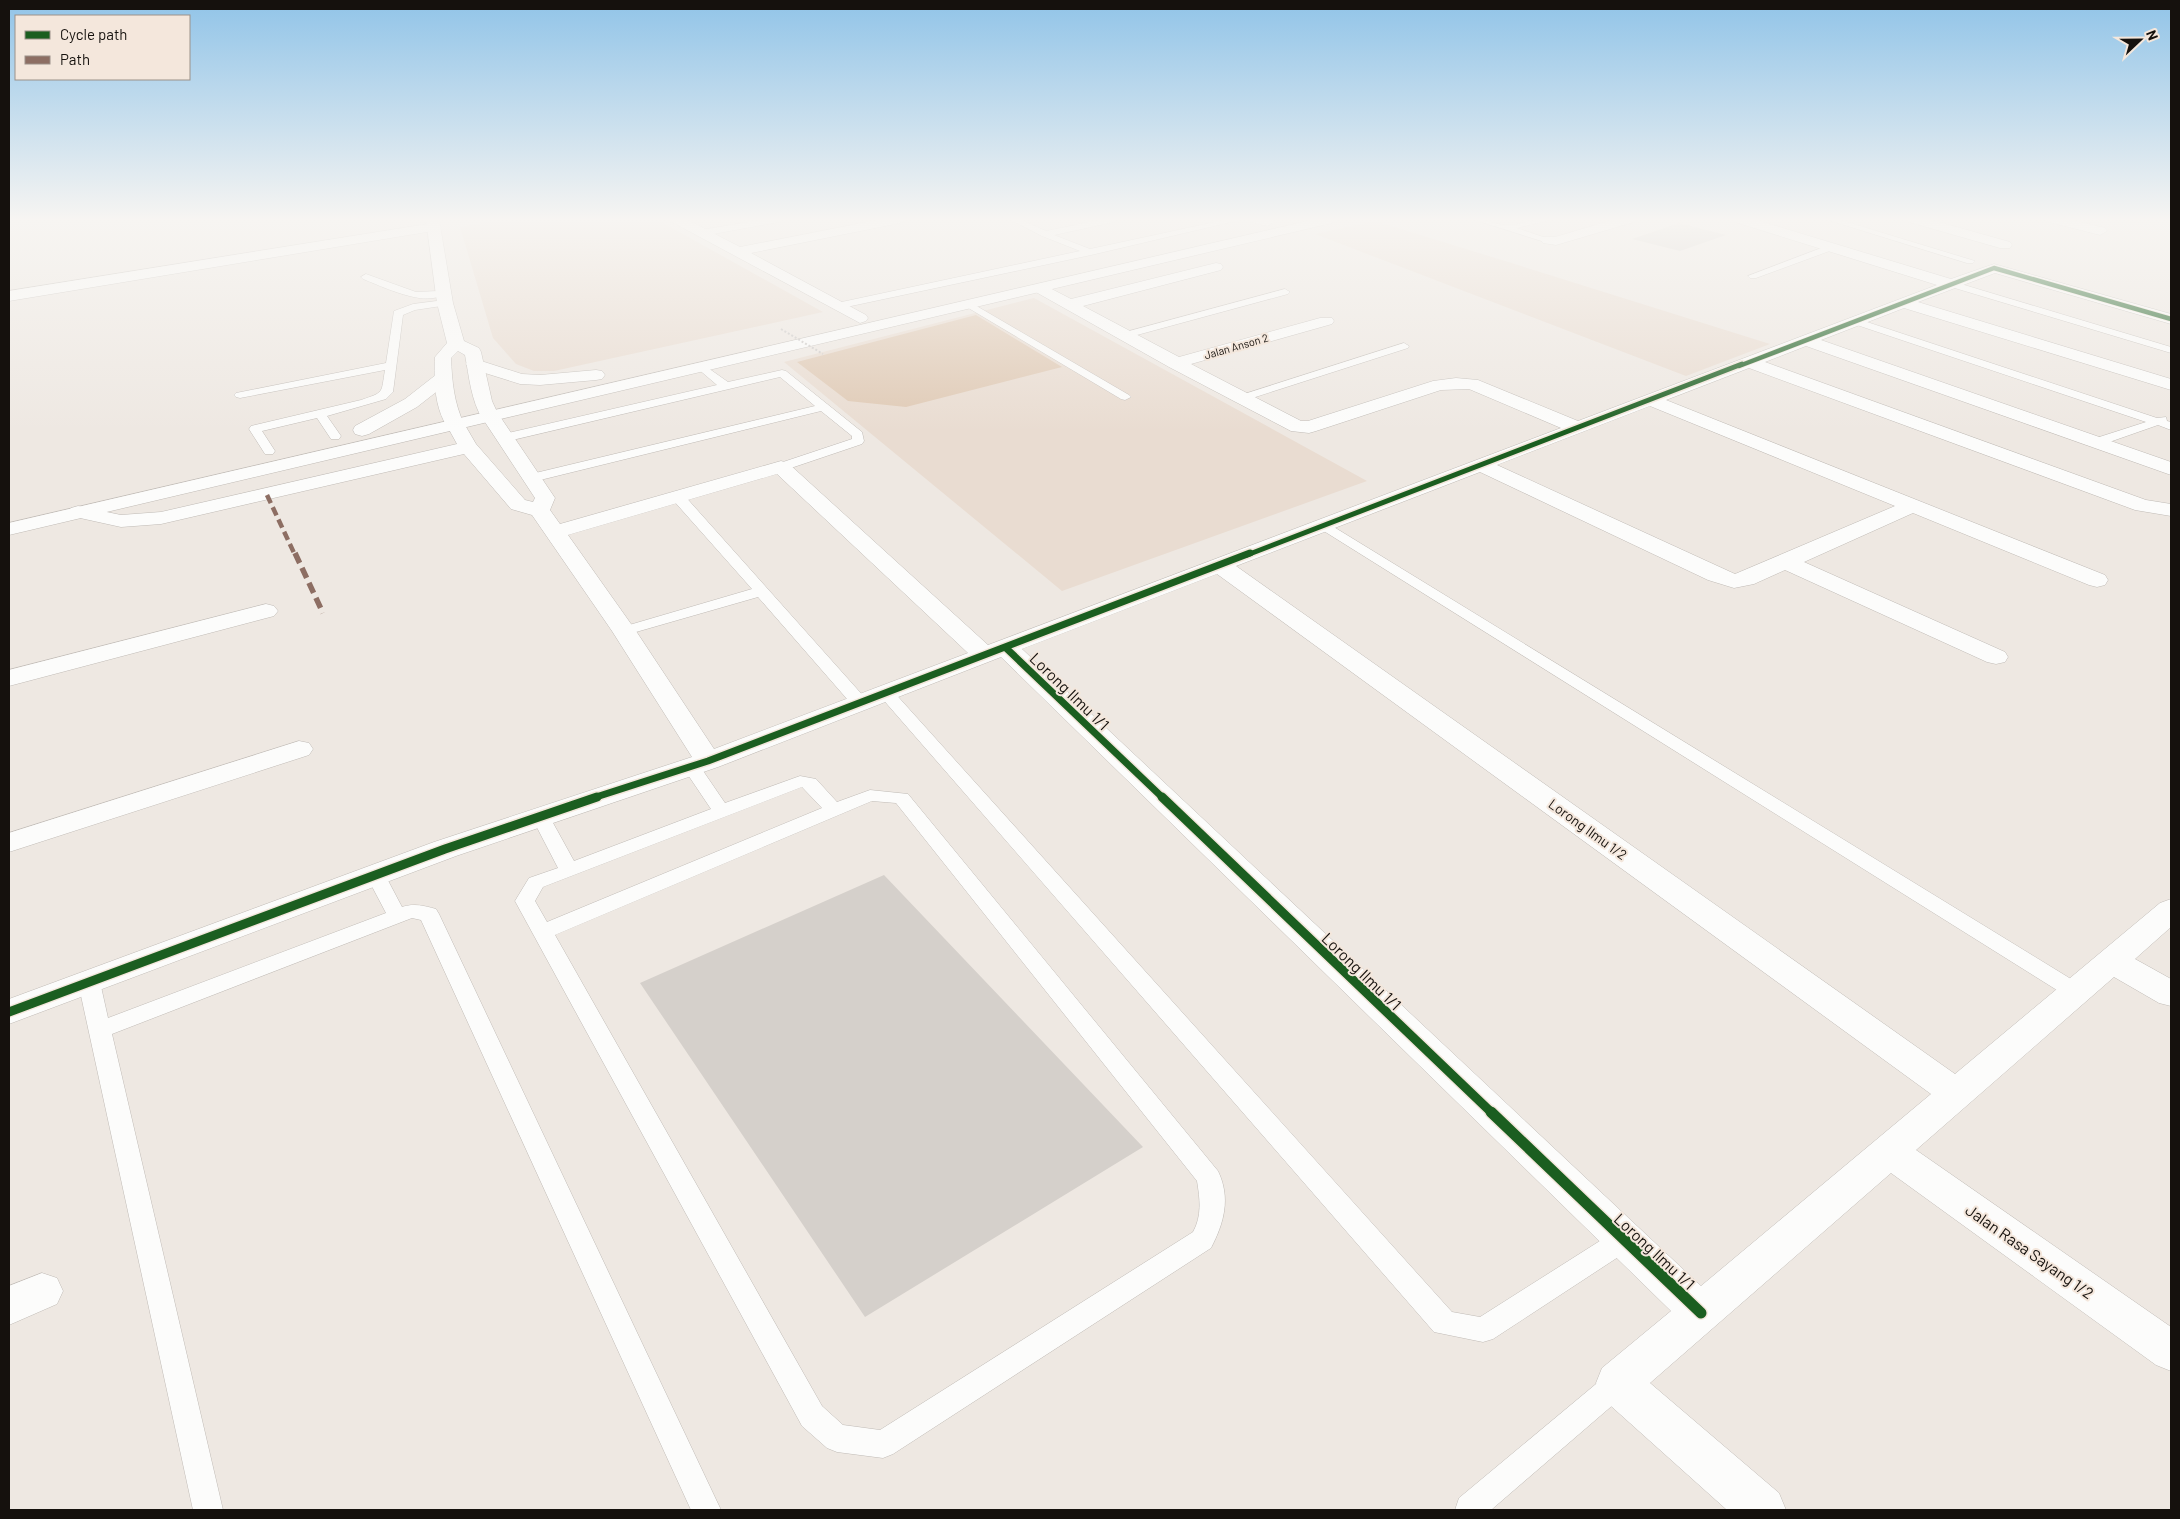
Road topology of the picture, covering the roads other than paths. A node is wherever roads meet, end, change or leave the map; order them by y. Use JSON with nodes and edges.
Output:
{"nodes":[{"id":1,"x":45,"y":290,"type":"edge"},
{"id":2,"x":402,"y":290,"type":"edge"},
{"id":3,"x":444,"y":290,"type":"edge"},
{"id":4,"x":807,"y":290,"type":"edge"},
{"id":5,"x":913,"y":290,"type":"edge"},
{"id":6,"x":972,"y":290,"type":"edge"},
{"id":7,"x":1008,"y":290,"type":"edge"},
{"id":8,"x":1031,"y":290,"type":"edge"},
{"id":9,"x":1043,"y":290,"type":"edge"},
{"id":10,"x":1126,"y":290,"type":"edge"},
{"id":11,"x":1936,"y":290,"type":"edge"},
{"id":12,"x":1971,"y":290,"type":"edge"},
{"id":13,"x":2070,"y":290,"type":"edge"},
{"id":14,"x":1285,"y":292,"type":"dead end"},
{"id":15,"x":9,"y":296,"type":"edge"},
{"id":16,"x":445,"y":298,"type":"junction"},
{"id":17,"x":1904,"y":303,"type":"junction"},
{"id":18,"x":968,"y":304,"type":"junction"},
{"id":19,"x":1071,"y":304,"type":"junction"},
{"id":20,"x":837,"y":306,"type":"junction"},
{"id":21,"x":890,"y":310,"type":"junction"},
{"id":22,"x":860,"y":318,"type":"junction"},
{"id":23,"x":2171,"y":319,"type":"edge"},
{"id":24,"x":1326,"y":321,"type":"dead end"},
{"id":25,"x":1855,"y":321,"type":"junction"},
{"id":26,"x":1126,"y":335,"type":"junction"},
{"id":27,"x":1806,"y":340,"type":"junction"},
{"id":28,"x":456,"y":344,"type":"junction"},
{"id":29,"x":1404,"y":346,"type":"dead end"},
{"id":30,"x":2171,"y":350,"type":"edge"},
{"id":31,"x":1749,"y":362,"type":"junction"},
{"id":32,"x":1176,"y":363,"type":"junction"},
{"id":33,"x":475,"y":364,"type":"junction"},
{"id":34,"x":391,"y":365,"type":"junction"},
{"id":35,"x":701,"y":366,"type":"junction"},
{"id":36,"x":596,"y":375,"type":"junction"},
{"id":37,"x":443,"y":378,"type":"junction"},
{"id":38,"x":2171,"y":385,"type":"edge"},
{"id":39,"x":726,"y":386,"type":"junction"},
{"id":40,"x":240,"y":395,"type":"dead end"},
{"id":41,"x":1126,"y":397,"type":"dead end"},
{"id":42,"x":1242,"y":398,"type":"junction"},
{"id":43,"x":1650,"y":400,"type":"junction"},
{"id":44,"x":823,"y":408,"type":"junction"},
{"id":45,"x":486,"y":409,"type":"junction"},
{"id":46,"x":320,"y":414,"type":"junction"},
{"id":47,"x":451,"y":417,"type":"junction"},
{"id":48,"x":2171,"y":417,"type":"edge"},
{"id":49,"x":2159,"y":422,"type":"junction"},
{"id":50,"x":2171,"y":426,"type":"edge"},
{"id":51,"x":1578,"y":428,"type":"junction"},
{"id":52,"x":362,"y":430,"type":"junction"},
{"id":53,"x":335,"y":436,"type":"junction"},
{"id":54,"x":504,"y":438,"type":"junction"},
{"id":55,"x":2094,"y":444,"type":"junction"},
{"id":56,"x":468,"y":447,"type":"junction"},
{"id":57,"x":269,"y":451,"type":"junction"},
{"id":58,"x":1481,"y":465,"type":"junction"},
{"id":59,"x":782,"y":468,"type":"junction"},
{"id":60,"x":2171,"y":469,"type":"edge"},
{"id":61,"x":532,"y":478,"type":"junction"},
{"id":62,"x":678,"y":498,"type":"junction"},
{"id":63,"x":1913,"y":506,"type":"junction"},
{"id":64,"x":539,"y":510,"type":"junction"},
{"id":65,"x":2171,"y":510,"type":"edge"},
{"id":66,"x":9,"y":511,"type":"edge"},
{"id":67,"x":78,"y":512,"type":"junction"},
{"id":68,"x":1324,"y":525,"type":"junction"},
{"id":69,"x":9,"y":529,"type":"edge"},
{"id":70,"x":556,"y":532,"type":"junction"},
{"id":71,"x":1786,"y":562,"type":"junction"},
{"id":72,"x":1219,"y":565,"type":"junction"},
{"id":73,"x":2098,"y":580,"type":"dead end"},
{"id":74,"x":762,"y":591,"type":"junction"},
{"id":75,"x":266,"y":611,"type":"dead end"},
{"id":76,"x":624,"y":632,"type":"junction"},
{"id":77,"x":996,"y":652,"type":"junction"},
{"id":78,"x":1996,"y":657,"type":"dead end"},
{"id":79,"x":9,"y":678,"type":"edge"},
{"id":80,"x":886,"y":693,"type":"junction"},
{"id":81,"x":860,"y":703,"type":"junction"},
{"id":82,"x":299,"y":749,"type":"dead end"},
{"id":83,"x":699,"y":764,"type":"junction"},
{"id":84,"x":834,"y":810,"type":"junction"},
{"id":85,"x":721,"y":811,"type":"junction"},
{"id":86,"x":540,"y":816,"type":"junction"},
{"id":87,"x":9,"y":843,"type":"edge"},
{"id":88,"x":569,"y":871,"type":"junction"},
{"id":89,"x":376,"y":875,"type":"junction"},
{"id":90,"x":2171,"y":910,"type":"edge"},
{"id":91,"x":397,"y":916,"type":"junction"},
{"id":92,"x":543,"y":932,"type":"junction"},
{"id":93,"x":2112,"y":961,"type":"junction"},
{"id":94,"x":89,"y":982,"type":"junction"},
{"id":95,"x":2076,"y":992,"type":"junction"},
{"id":96,"x":2171,"y":994,"type":"edge"},
{"id":97,"x":9,"y":1012,"type":"edge"},
{"id":98,"x":100,"y":1030,"type":"junction"},
{"id":99,"x":1957,"y":1094,"type":"junction"},
{"id":100,"x":1889,"y":1151,"type":"junction"},
{"id":101,"x":1623,"y":1240,"type":"junction"},
{"id":102,"x":1701,"y":1313,"type":"junction"},
{"id":103,"x":2171,"y":1351,"type":"edge"},
{"id":104,"x":1618,"y":1383,"type":"junction"},
{"id":105,"x":1470,"y":1509,"type":"edge"},
{"id":106,"x":208,"y":1510,"type":"edge"},
{"id":107,"x":706,"y":1510,"type":"edge"},
{"id":108,"x":1762,"y":1510,"type":"edge"}],
"edges":[{"from":1,"to":15,"type":"main road"},
{"from":2,"to":16,"type":"lane"},
{"from":3,"to":16,"type":"main road"},
{"from":4,"to":20,"type":"main road"},
{"from":5,"to":20,"type":"lane"},
{"from":6,"to":21,"type":"main road"},
{"from":7,"to":21,"type":"main road"},
{"from":8,"to":18,"type":"main road"},
{"from":9,"to":19,"type":"main road"},
{"from":10,"to":19,"type":"main road"},
{"from":11,"to":17,"type":"main road"},
{"from":12,"to":30,"type":"lane"},
{"from":13,"to":23,"type":"main road"},
{"from":14,"to":26,"type":"lane"},
{"from":16,"to":28,"type":"main road"},
{"from":16,"to":34,"type":"lane"},
{"from":17,"to":25,"type":"main road"},
{"from":17,"to":38,"type":"main road"},
{"from":18,"to":35,"type":"main road"},
{"from":18,"to":41,"type":"lane"},
{"from":19,"to":26,"type":"main road"},
{"from":20,"to":22,"type":"main road"},
{"from":21,"to":22,"type":"main road"},
{"from":22,"to":36,"type":"main road"},
{"from":24,"to":32,"type":"main road","name":"Jalan Anson 2"},
{"from":25,"to":27,"type":"main road"},
{"from":25,"to":49,"type":"lane"},
{"from":26,"to":32,"type":"main road"},
{"from":27,"to":31,"type":"main road"},
{"from":27,"to":55,"type":"main road"},
{"from":28,"to":33,"type":"main road"},
{"from":28,"to":37,"type":"main road"},
{"from":29,"to":42,"type":"lane"},
{"from":31,"to":43,"type":"main road"},
{"from":31,"to":65,"type":"main road"},
{"from":32,"to":42,"type":"main road"},
{"from":33,"to":36,"type":"main road"},
{"from":33,"to":45,"type":"main road"},
{"from":34,"to":40,"type":"lane"},
{"from":34,"to":46,"type":"lane"},
{"from":35,"to":39,"type":"lane"},
{"from":35,"to":45,"type":"main road"},
{"from":36,"to":45,"type":"main road"},
{"from":37,"to":47,"type":"main road"},
{"from":37,"to":52,"type":"main road"},
{"from":39,"to":44,"type":"lane"},
{"from":39,"to":54,"type":"lane"},
{"from":42,"to":51,"type":"main road"},
{"from":43,"to":51,"type":"main road"},
{"from":43,"to":63,"type":"main road"},
{"from":44,"to":59,"type":"lane"},
{"from":44,"to":61,"type":"lane"},
{"from":45,"to":47,"type":"main road"},
{"from":45,"to":54,"type":"main road"},
{"from":46,"to":53,"type":"lane"},
{"from":46,"to":57,"type":"lane"},
{"from":47,"to":52,"type":"main road"},
{"from":47,"to":56,"type":"main road"},
{"from":47,"to":67,"type":"main road"},
{"from":48,"to":49,"type":"lane"},
{"from":49,"to":50,"type":"lane"},
{"from":49,"to":55,"type":"lane"},
{"from":51,"to":58,"type":"main road"},
{"from":52,"to":53,"type":"main road"},
{"from":53,"to":57,"type":"main road"},
{"from":54,"to":61,"type":"main road"},
{"from":55,"to":60,"type":"main road"},
{"from":56,"to":64,"type":"main road"},
{"from":56,"to":67,"type":"main road"},
{"from":57,"to":66,"type":"main road"},
{"from":58,"to":68,"type":"main road"},
{"from":58,"to":71,"type":"main road"},
{"from":59,"to":62,"type":"main road"},
{"from":59,"to":77,"type":"main road","name":"Lorong Ilmu 1/1"},
{"from":61,"to":64,"type":"main road"},
{"from":62,"to":70,"type":"main road"},
{"from":62,"to":74,"type":"lane"},
{"from":63,"to":71,"type":"main road"},
{"from":63,"to":73,"type":"main road"},
{"from":64,"to":70,"type":"main road"},
{"from":67,"to":69,"type":"main road"},
{"from":68,"to":72,"type":"main road"},
{"from":68,"to":95,"type":"lane"},
{"from":70,"to":76,"type":"main road"},
{"from":71,"to":78,"type":"main road"},
{"from":72,"to":77,"type":"main road"},
{"from":72,"to":99,"type":"main road","name":"Lorong Ilmu 1/2"},
{"from":74,"to":76,"type":"lane"},
{"from":74,"to":81,"type":"lane"},
{"from":75,"to":79,"type":"main road"},
{"from":76,"to":83,"type":"main road"},
{"from":77,"to":80,"type":"main road"},
{"from":77,"to":101,"type":"main road","name":"Lorong Ilmu 1/1"},
{"from":80,"to":81,"type":"main road"},
{"from":80,"to":101,"type":"lane"},
{"from":81,"to":83,"type":"main road"},
{"from":82,"to":87,"type":"main road"},
{"from":83,"to":85,"type":"lane"},
{"from":83,"to":86,"type":"main road"},
{"from":84,"to":85,"type":"lane"},
{"from":84,"to":92,"type":"lane"},
{"from":84,"to":92,"type":"lane"},
{"from":85,"to":88,"type":"lane"},
{"from":86,"to":88,"type":"lane"},
{"from":86,"to":89,"type":"main road"},
{"from":88,"to":92,"type":"lane"},
{"from":89,"to":91,"type":"lane"},
{"from":89,"to":94,"type":"main road"},
{"from":90,"to":93,"type":"main road"},
{"from":91,"to":98,"type":"lane"},
{"from":91,"to":107,"type":"lane"},
{"from":93,"to":95,"type":"main road"},
{"from":93,"to":96,"type":"main road"},
{"from":94,"to":97,"type":"main road"},
{"from":94,"to":98,"type":"lane"},
{"from":95,"to":99,"type":"main road"},
{"from":98,"to":106,"type":"lane"},
{"from":99,"to":100,"type":"main road"},
{"from":100,"to":102,"type":"main road"},
{"from":100,"to":103,"type":"main road","name":"Jalan Rasa Sayang 1/2"},
{"from":101,"to":102,"type":"main road","name":"Lorong Ilmu 1/1"},
{"from":102,"to":104,"type":"main road"},
{"from":104,"to":105,"type":"lane"},
{"from":104,"to":108,"type":"main road"}]}
